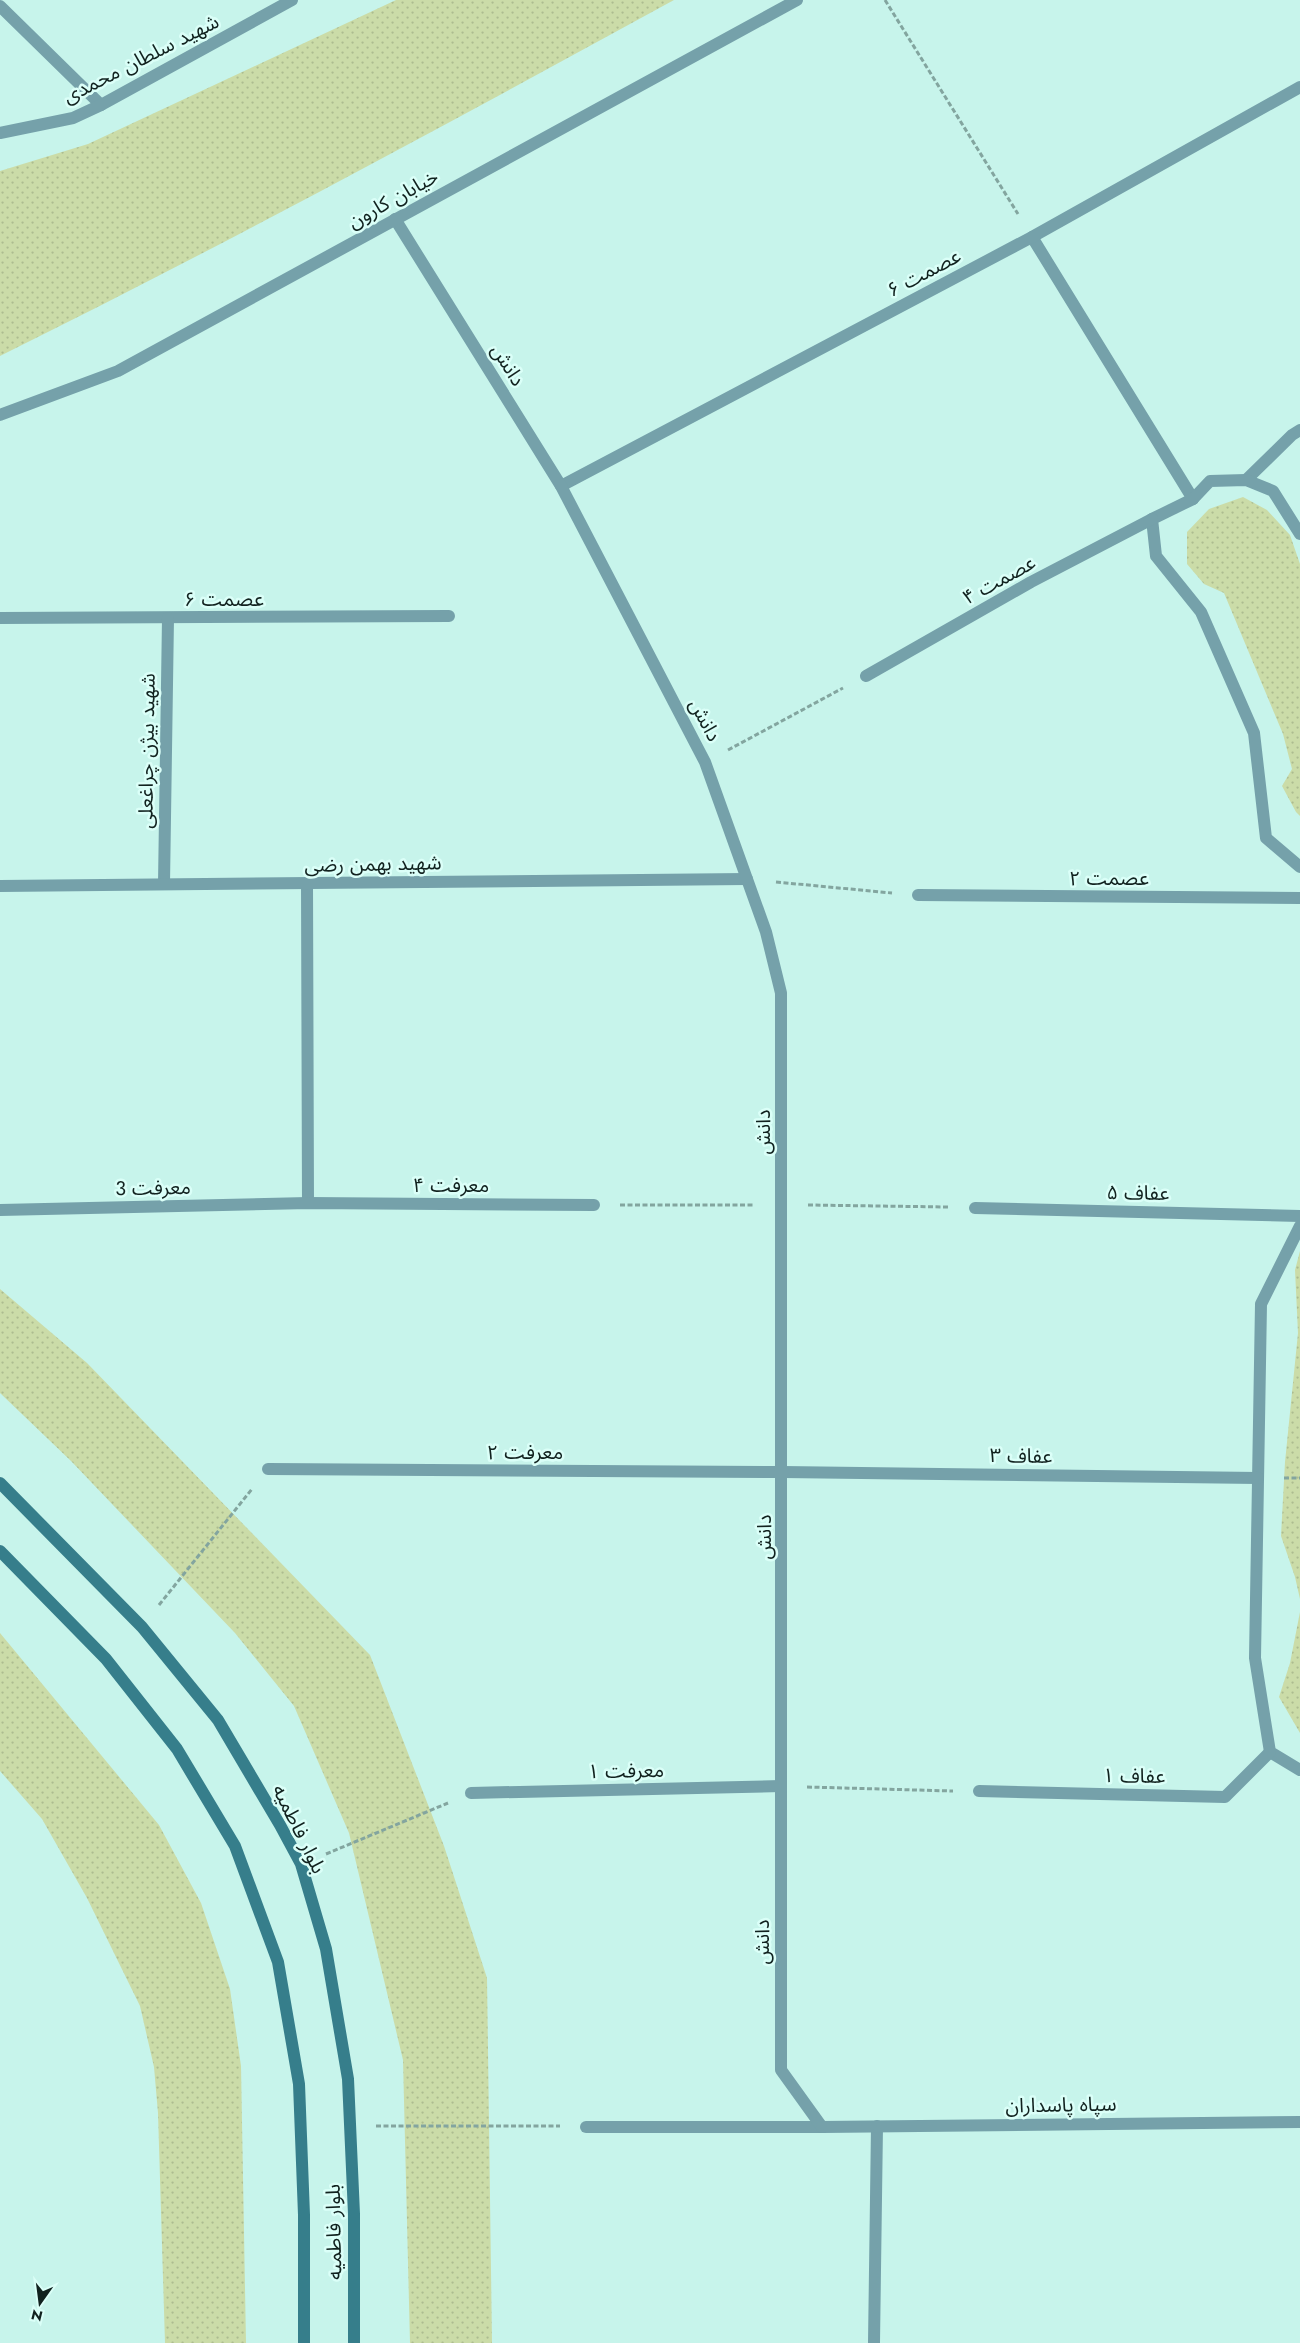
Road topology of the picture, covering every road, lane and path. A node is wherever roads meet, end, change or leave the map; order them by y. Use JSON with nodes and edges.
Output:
{"nodes":[{"id":1,"x":292,"y":0,"type":"edge"},
{"id":2,"x":797,"y":0,"type":"edge"},
{"id":3,"x":885,"y":0,"type":"edge"},
{"id":4,"x":0,"y":6,"type":"edge"},
{"id":5,"x":1300,"y":87,"type":"edge"},
{"id":6,"x":101,"y":105,"type":"junction"},
{"id":7,"x":0,"y":133,"type":"edge"},
{"id":8,"x":395,"y":220,"type":"junction"},
{"id":9,"x":1032,"y":237,"type":"junction"},
{"id":10,"x":0,"y":415,"type":"edge"},
{"id":11,"x":1300,"y":430,"type":"edge"},
{"id":12,"x":1246,"y":480,"type":"junction"},
{"id":13,"x":561,"y":486,"type":"junction"},
{"id":14,"x":1193,"y":499,"type":"junction"},
{"id":15,"x":1152,"y":519,"type":"junction"},
{"id":16,"x":1300,"y":534,"type":"edge"},
{"id":17,"x":449,"y":616,"type":"dead end"},
{"id":18,"x":0,"y":618,"type":"edge"},
{"id":19,"x":168,"y":618,"type":"junction"},
{"id":20,"x":866,"y":676,"type":"joint"},
{"id":21,"x":705,"y":762,"type":"junction"},
{"id":22,"x":1300,"y":866,"type":"edge"},
{"id":23,"x":747,"y":879,"type":"junction"},
{"id":24,"x":164,"y":884,"type":"junction"},
{"id":25,"x":307,"y":884,"type":"junction"},
{"id":26,"x":0,"y":886,"type":"edge"},
{"id":27,"x":918,"y":895,"type":"joint"},
{"id":28,"x":1300,"y":898,"type":"edge"},
{"id":29,"x":308,"y":1203,"type":"junction"},
{"id":30,"x":594,"y":1205,"type":"joint"},
{"id":31,"x":782,"y":1205,"type":"junction"},
{"id":32,"x":974,"y":1208,"type":"joint"},
{"id":33,"x":0,"y":1210,"type":"edge"},
{"id":34,"x":1300,"y":1216,"type":"edge"},
{"id":35,"x":1300,"y":1226,"type":"edge"},
{"id":36,"x":268,"y":1469,"type":"joint"},
{"id":37,"x":783,"y":1472,"type":"junction"},
{"id":38,"x":1258,"y":1478,"type":"junction"},
{"id":39,"x":0,"y":1483,"type":"edge"},
{"id":40,"x":0,"y":1551,"type":"edge"},
{"id":41,"x":142,"y":1627,"type":"junction"},
{"id":42,"x":1270,"y":1752,"type":"junction"},
{"id":43,"x":1300,"y":1770,"type":"edge"},
{"id":44,"x":781,"y":1786,"type":"junction"},
{"id":45,"x":979,"y":1791,"type":"joint"},
{"id":46,"x":471,"y":1794,"type":"joint"},
{"id":47,"x":301,"y":1864,"type":"junction"},
{"id":48,"x":1300,"y":2122,"type":"edge"},
{"id":49,"x":350,"y":2126,"type":"junction"},
{"id":50,"x":586,"y":2126,"type":"joint"},
{"id":51,"x":877,"y":2126,"type":"junction"},
{"id":52,"x":822,"y":2127,"type":"junction"},
{"id":53,"x":304,"y":2343,"type":"edge"},
{"id":54,"x":354,"y":2343,"type":"edge"},
{"id":55,"x":874,"y":2343,"type":"edge"}],
"edges":[{"from":1,"to":6,"type":"street","name":"شهید سلطان محمدی"},
{"from":2,"to":8,"type":"street","name":"خیابان کارون"},
{"from":3,"to":9,"type":"path"},
{"from":4,"to":6,"type":"street"},
{"from":5,"to":9,"type":"street","name":"عصمت ۶"},
{"from":6,"to":7,"type":"street","name":"شهید سلطان محمدی"},
{"from":8,"to":10,"type":"street","name":"خیابان کارون"},
{"from":8,"to":13,"type":"street","name":"دانش"},
{"from":9,"to":13,"type":"street","name":"عصمت ۶"},
{"from":9,"to":14,"type":"street"},
{"from":11,"to":12,"type":"street"},
{"from":12,"to":14,"type":"street"},
{"from":12,"to":16,"type":"street"},
{"from":13,"to":21,"type":"street","name":"دانش"},
{"from":14,"to":15,"type":"street","name":"عصمت ۴"},
{"from":15,"to":20,"type":"street","name":"عصمت ۴"},
{"from":15,"to":22,"type":"street"},
{"from":17,"to":19,"type":"street","name":"عصمت ۶"},
{"from":18,"to":19,"type":"street","name":"عصمت ۶"},
{"from":19,"to":24,"type":"street","name":"شهید بیژن چراغعلی"},
{"from":20,"to":21,"type":"path"},
{"from":21,"to":23,"type":"street","name":"دانش"},
{"from":23,"to":25,"type":"street","name":"شهید بهمن رضی"},
{"from":23,"to":27,"type":"path"},
{"from":23,"to":31,"type":"street","name":"دانش"},
{"from":24,"to":25,"type":"street","name":"شهید بهمن رضی"},
{"from":24,"to":26,"type":"street","name":"شهید بهمن رضی"},
{"from":25,"to":29,"type":"street"},
{"from":27,"to":28,"type":"street","name":"عصمت ۲"},
{"from":29,"to":30,"type":"street","name":"معرفت ۴"},
{"from":29,"to":33,"type":"street","name":"معرفت 3"},
{"from":30,"to":31,"type":"path"},
{"from":31,"to":32,"type":"path"},
{"from":31,"to":37,"type":"street","name":"دانش"},
{"from":32,"to":34,"type":"street","name":"عفاف ۵"},
{"from":35,"to":38,"type":"street"},
{"from":36,"to":37,"type":"street","name":"معرفت ۲"},
{"from":36,"to":41,"type":"path"},
{"from":37,"to":38,"type":"street","name":"عفاف ۳"},
{"from":37,"to":44,"type":"street","name":"دانش"},
{"from":38,"to":42,"type":"street"},
{"from":39,"to":41,"type":"main road","name":"بلوار فاطمیه"},
{"from":40,"to":53,"type":"main road","name":"بلوار فاطمیه"},
{"from":41,"to":47,"type":"main road","name":"بلوار فاطمیه"},
{"from":42,"to":43,"type":"street"},
{"from":42,"to":45,"type":"street","name":"عفاف ۱"},
{"from":44,"to":45,"type":"path"},
{"from":44,"to":46,"type":"street","name":"معرفت ۱"},
{"from":44,"to":52,"type":"street","name":"دانش"},
{"from":46,"to":47,"type":"path"},
{"from":47,"to":49,"type":"main road","name":"بلوار فاطمیه"},
{"from":48,"to":51,"type":"street","name":"سپاه پاسداران"},
{"from":49,"to":50,"type":"path"},
{"from":49,"to":54,"type":"main road","name":"بلوار فاطمیه"},
{"from":50,"to":52,"type":"street","name":"سپاه پاسداران"},
{"from":51,"to":52,"type":"street","name":"سپاه پاسداران"},
{"from":51,"to":55,"type":"street"}]}
